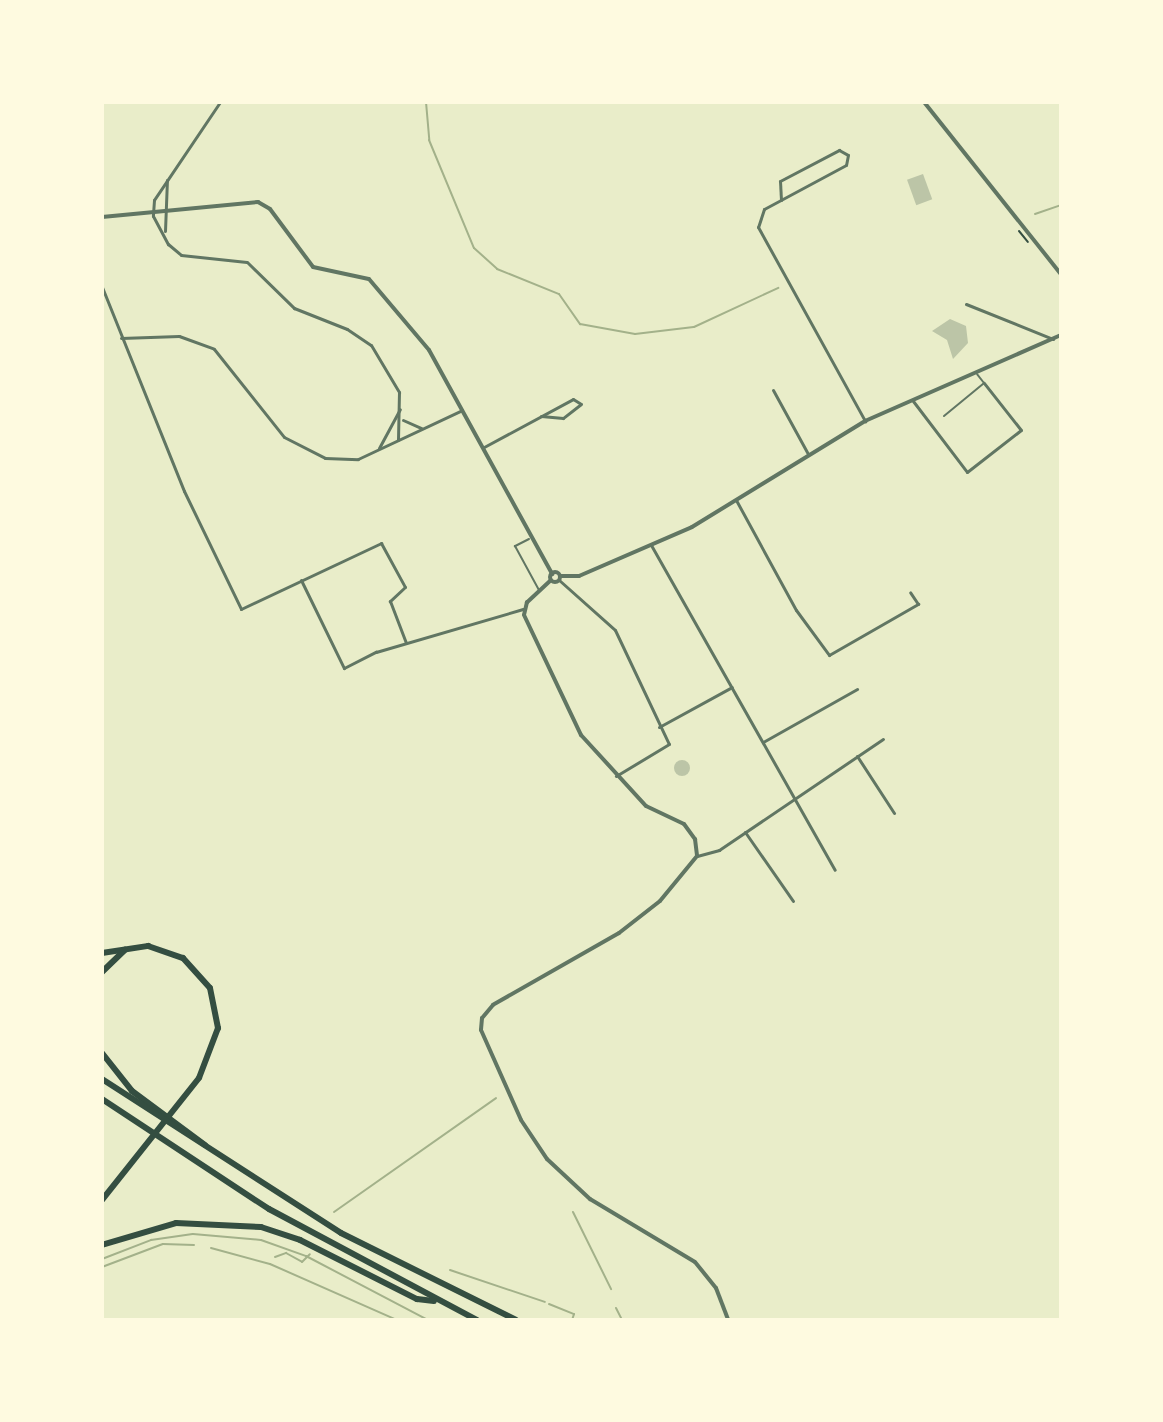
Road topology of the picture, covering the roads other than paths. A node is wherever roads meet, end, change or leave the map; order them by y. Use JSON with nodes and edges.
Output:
{"nodes":[{"id":1,"x":220,"y":102,"type":"edge"},
{"id":2,"x":924,"y":102,"type":"edge"},
{"id":3,"x":168,"y":177,"type":"junction"},
{"id":4,"x":781,"y":200,"type":"junction"},
{"id":5,"x":152,"y":210,"type":"junction"},
{"id":6,"x":169,"y":210,"type":"junction"},
{"id":7,"x":102,"y":217,"type":"edge"},
{"id":8,"x":165,"y":236,"type":"junction"},
{"id":9,"x":1061,"y":274,"type":"edge"},
{"id":10,"x":102,"y":287,"type":"edge"},
{"id":11,"x":966,"y":304,"type":"dead end"},
{"id":12,"x":1061,"y":335,"type":"edge"},
{"id":13,"x":121,"y":338,"type":"junction"},
{"id":14,"x":1053,"y":339,"type":"junction"},
{"id":15,"x":976,"y":373,"type":"junction"},
{"id":16,"x":984,"y":383,"type":"junction"},
{"id":17,"x":773,"y":390,"type":"dead end"},
{"id":18,"x":913,"y":401,"type":"junction"},
{"id":19,"x":400,"y":406,"type":"junction"},
{"id":20,"x":462,"y":410,"type":"junction"},
{"id":21,"x":401,"y":415,"type":"junction"},
{"id":22,"x":541,"y":416,"type":"junction"},
{"id":23,"x":944,"y":416,"type":"dead end"},
{"id":24,"x":865,"y":421,"type":"junction"},
{"id":25,"x":395,"y":426,"type":"junction"},
{"id":26,"x":425,"y":427,"type":"junction"},
{"id":27,"x":398,"y":440,"type":"junction"},
{"id":28,"x":482,"y":448,"type":"junction"},
{"id":29,"x":376,"y":451,"type":"junction"},
{"id":30,"x":808,"y":454,"type":"junction"},
{"id":31,"x":736,"y":500,"type":"junction"},
{"id":32,"x":530,"y":539,"type":"junction"},
{"id":33,"x":651,"y":545,"type":"junction"},
{"id":34,"x":552,"y":577,"type":"junction"},
{"id":35,"x":560,"y":578,"type":"junction"},
{"id":36,"x":301,"y":580,"type":"junction"},
{"id":37,"x":540,"y":591,"type":"junction"},
{"id":38,"x":910,"y":592,"type":"dead end"},
{"id":39,"x":523,"y":609,"type":"junction"},
{"id":40,"x":406,"y":643,"type":"junction"},
{"id":41,"x":732,"y":687,"type":"junction"},
{"id":42,"x":857,"y":689,"type":"dead end"},
{"id":43,"x":659,"y":727,"type":"junction"},
{"id":44,"x":883,"y":739,"type":"dead end"},
{"id":45,"x":763,"y":742,"type":"junction"},
{"id":46,"x":857,"y":756,"type":"junction"},
{"id":47,"x":616,"y":776,"type":"junction"},
{"id":48,"x":796,"y":798,"type":"junction"},
{"id":49,"x":894,"y":813,"type":"dead end"},
{"id":50,"x":745,"y":832,"type":"junction"},
{"id":51,"x":697,"y":856,"type":"junction"},
{"id":52,"x":835,"y":870,"type":"dead end"},
{"id":53,"x":793,"y":901,"type":"dead end"},
{"id":54,"x":130,"y":947,"type":"junction"},
{"id":55,"x":102,"y":953,"type":"edge"},
{"id":56,"x":102,"y":972,"type":"edge"},
{"id":57,"x":102,"y":1053,"type":"edge"},
{"id":58,"x":102,"y":1079,"type":"edge"},
{"id":59,"x":102,"y":1099,"type":"edge"},
{"id":60,"x":232,"y":1167,"type":"junction"},
{"id":61,"x":102,"y":1200,"type":"edge"},
{"id":62,"x":102,"y":1245,"type":"edge"},
{"id":63,"x":438,"y":1302,"type":"junction"},
{"id":64,"x":477,"y":1320,"type":"edge"},
{"id":65,"x":516,"y":1320,"type":"edge"},
{"id":66,"x":728,"y":1320,"type":"edge"}],
"edges":[{"from":1,"to":3,"type":"street"},
{"from":2,"to":9,"type":"street"},
{"from":3,"to":5,"type":"street"},
{"from":3,"to":6,"type":"street"},
{"from":4,"to":4,"type":"street"},
{"from":4,"to":24,"type":"street"},
{"from":5,"to":6,"type":"street"},
{"from":5,"to":7,"type":"street"},
{"from":5,"to":8,"type":"street"},
{"from":6,"to":8,"type":"street"},
{"from":6,"to":20,"type":"street"},
{"from":8,"to":19,"type":"street"},
{"from":10,"to":13,"type":"street"},
{"from":11,"to":14,"type":"street"},
{"from":12,"to":14,"type":"street"},
{"from":13,"to":29,"type":"street"},
{"from":13,"to":36,"type":"street"},
{"from":14,"to":15,"type":"street"},
{"from":15,"to":16,"type":"lane"},
{"from":15,"to":18,"type":"street"},
{"from":16,"to":18,"type":"street"},
{"from":16,"to":23,"type":"lane"},
{"from":17,"to":30,"type":"street"},
{"from":18,"to":24,"type":"street"},
{"from":19,"to":21,"type":"street"},
{"from":19,"to":25,"type":"street"},
{"from":20,"to":26,"type":"street"},
{"from":20,"to":28,"type":"street"},
{"from":21,"to":26,"type":"street"},
{"from":21,"to":27,"type":"street"},
{"from":22,"to":22,"type":"street"},
{"from":22,"to":28,"type":"street"},
{"from":24,"to":30,"type":"street"},
{"from":25,"to":27,"type":"street"},
{"from":25,"to":29,"type":"street"},
{"from":26,"to":27,"type":"street"},
{"from":27,"to":29,"type":"street"},
{"from":28,"to":32,"type":"street"},
{"from":30,"to":31,"type":"street"},
{"from":31,"to":33,"type":"street"},
{"from":31,"to":38,"type":"street"},
{"from":32,"to":34,"type":"street"},
{"from":32,"to":37,"type":"lane"},
{"from":33,"to":35,"type":"street"},
{"from":33,"to":41,"type":"street"},
{"from":34,"to":35,"type":"street"},
{"from":34,"to":35,"type":"street"},
{"from":34,"to":37,"type":"street"},
{"from":35,"to":43,"type":"street"},
{"from":36,"to":40,"type":"street"},
{"from":36,"to":40,"type":"street"},
{"from":37,"to":39,"type":"street"},
{"from":39,"to":40,"type":"street"},
{"from":39,"to":47,"type":"street"},
{"from":41,"to":43,"type":"street"},
{"from":41,"to":45,"type":"street"},
{"from":42,"to":45,"type":"street"},
{"from":43,"to":47,"type":"street"},
{"from":44,"to":46,"type":"street"},
{"from":45,"to":48,"type":"street"},
{"from":46,"to":48,"type":"street"},
{"from":46,"to":49,"type":"street"},
{"from":47,"to":51,"type":"street"},
{"from":48,"to":50,"type":"street"},
{"from":48,"to":52,"type":"street"},
{"from":50,"to":51,"type":"street"},
{"from":50,"to":53,"type":"street"},
{"from":51,"to":66,"type":"street"},
{"from":54,"to":55,"type":"highway"},
{"from":54,"to":56,"type":"highway"},
{"from":54,"to":61,"type":"highway"},
{"from":57,"to":60,"type":"highway"},
{"from":58,"to":60,"type":"highway"},
{"from":59,"to":63,"type":"highway"},
{"from":60,"to":65,"type":"highway"},
{"from":62,"to":63,"type":"highway"},
{"from":63,"to":64,"type":"highway"}]}
